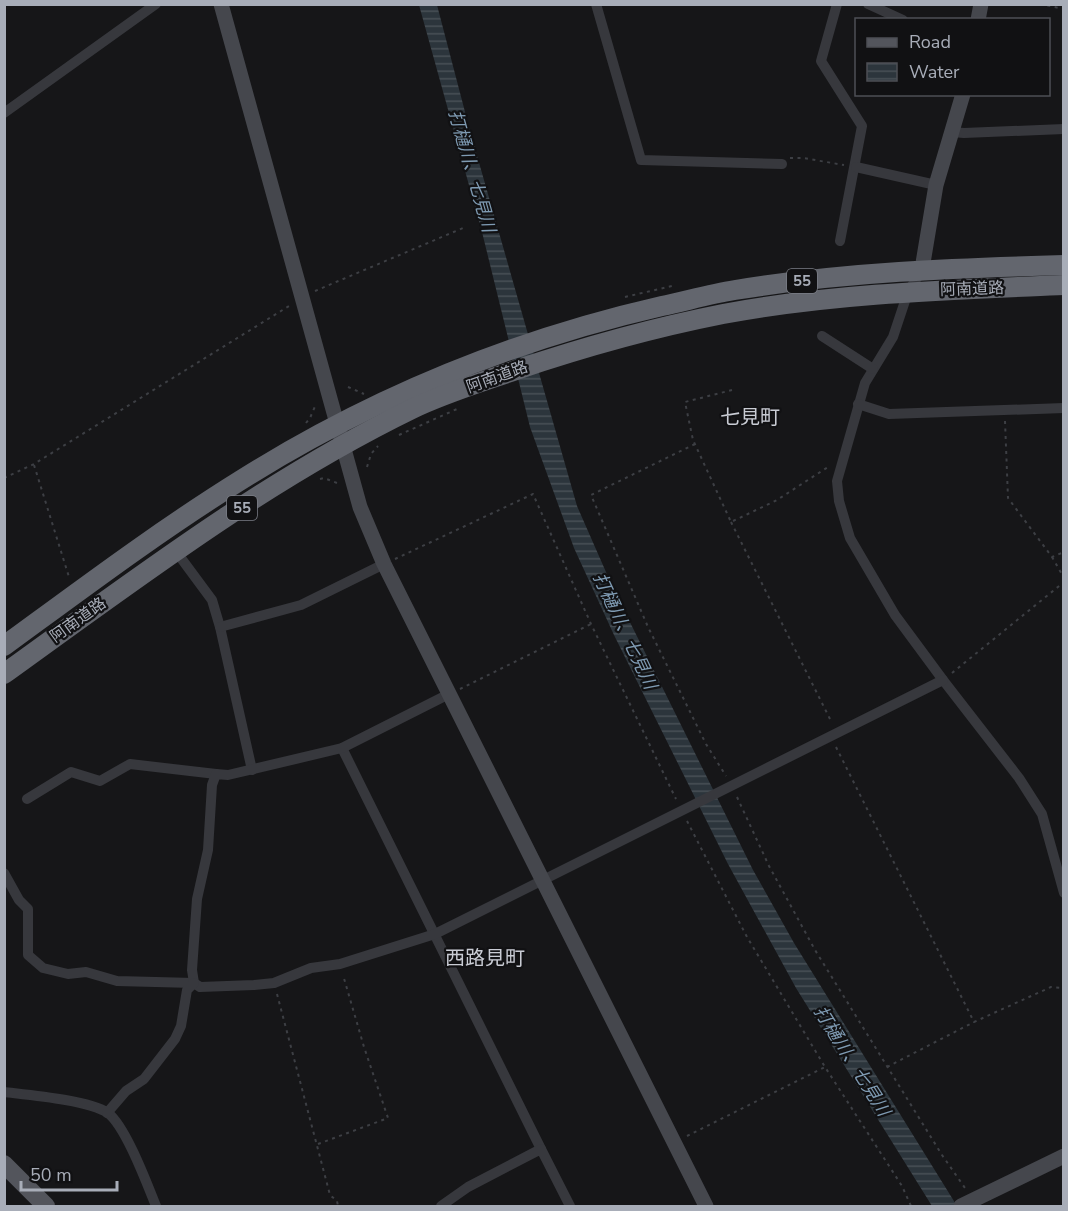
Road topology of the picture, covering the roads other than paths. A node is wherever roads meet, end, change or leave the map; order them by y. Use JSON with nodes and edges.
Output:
{"nodes":[{"id":1,"x":156,"y":4,"type":"edge"},
{"id":2,"x":221,"y":4,"type":"edge"},
{"id":3,"x":596,"y":4,"type":"edge"},
{"id":4,"x":837,"y":4,"type":"edge"},
{"id":5,"x":868,"y":4,"type":"edge"},
{"id":6,"x":899,"y":18,"type":"edge"},
{"id":7,"x":962,"y":96,"type":"edge"},
{"id":8,"x":4,"y":113,"type":"edge"},
{"id":9,"x":1064,"y":129,"type":"edge"},
{"id":10,"x":952,"y":132,"type":"junction"},
{"id":11,"x":782,"y":164,"type":"road end"},
{"id":12,"x":856,"y":167,"type":"junction"},
{"id":13,"x":936,"y":185,"type":"junction"},
{"id":14,"x":840,"y":241,"type":"dead end"},
{"id":15,"x":1064,"y":265,"type":"edge"},
{"id":16,"x":922,"y":270,"type":"junction"},
{"id":17,"x":1064,"y":285,"type":"edge"},
{"id":18,"x":908,"y":292,"type":"junction"},
{"id":19,"x":822,"y":336,"type":"dead end"},
{"id":20,"x":873,"y":369,"type":"junction"},
{"id":21,"x":858,"y":404,"type":"junction"},
{"id":22,"x":1064,"y":408,"type":"edge"},
{"id":23,"x":338,"y":424,"type":"junction"},
{"id":24,"x":342,"y":446,"type":"junction"},
{"id":25,"x":175,"y":550,"type":"junction"},
{"id":26,"x":384,"y":564,"type":"junction"},
{"id":27,"x":220,"y":627,"type":"junction"},
{"id":28,"x":4,"y":646,"type":"edge"},
{"id":29,"x":4,"y":674,"type":"edge"},
{"id":30,"x":942,"y":680,"type":"junction"},
{"id":31,"x":450,"y":694,"type":"junction"},
{"id":32,"x":342,"y":748,"type":"junction"},
{"id":33,"x":252,"y":770,"type":"junction"},
{"id":34,"x":216,"y":774,"type":"junction"},
{"id":35,"x":27,"y":799,"type":"dead end"},
{"id":36,"x":4,"y":873,"type":"edge"},
{"id":37,"x":542,"y":882,"type":"junction"},
{"id":38,"x":1064,"y":893,"type":"edge"},
{"id":39,"x":435,"y":934,"type":"junction"},
{"id":40,"x":194,"y":983,"type":"junction"},
{"id":41,"x":4,"y":1092,"type":"edge"},
{"id":42,"x":107,"y":1113,"type":"junction"},
{"id":43,"x":541,"y":1149,"type":"junction"},
{"id":44,"x":1064,"y":1156,"type":"edge"},
{"id":45,"x":4,"y":1164,"type":"edge"},
{"id":46,"x":969,"y":1202,"type":"edge"},
{"id":47,"x":46,"y":1206,"type":"edge"},
{"id":48,"x":156,"y":1206,"type":"edge"},
{"id":49,"x":441,"y":1206,"type":"edge"},
{"id":50,"x":570,"y":1206,"type":"edge"},
{"id":51,"x":705,"y":1206,"type":"edge"}],
"edges":[{"from":1,"to":8,"type":"street"},
{"from":2,"to":23,"type":"street"},
{"from":3,"to":11,"type":"street"},
{"from":4,"to":12,"type":"street"},
{"from":5,"to":6,"type":"street"},
{"from":7,"to":10,"type":"street"},
{"from":9,"to":10,"type":"street"},
{"from":10,"to":13,"type":"street"},
{"from":12,"to":13,"type":"street"},
{"from":12,"to":14,"type":"street"},
{"from":13,"to":16,"type":"street"},
{"from":15,"to":16,"type":"highway","name":"阿南道路","number":"55"},
{"from":16,"to":18,"type":"street"},
{"from":16,"to":23,"type":"highway","name":"阿南道路","number":"55"},
{"from":17,"to":18,"type":"highway","name":"阿南道路","number":"55"},
{"from":18,"to":20,"type":"street"},
{"from":18,"to":24,"type":"highway","name":"阿南道路","number":"55"},
{"from":19,"to":20,"type":"street"},
{"from":20,"to":21,"type":"street"},
{"from":21,"to":22,"type":"street"},
{"from":21,"to":30,"type":"street"},
{"from":23,"to":24,"type":"street"},
{"from":23,"to":28,"type":"highway","name":"阿南道路","number":"55"},
{"from":24,"to":25,"type":"highway","name":"阿南道路","number":"55"},
{"from":24,"to":26,"type":"street"},
{"from":25,"to":27,"type":"street"},
{"from":25,"to":29,"type":"highway","name":"阿南道路","number":"55"},
{"from":26,"to":27,"type":"street"},
{"from":26,"to":31,"type":"street"},
{"from":27,"to":33,"type":"street"},
{"from":30,"to":37,"type":"street"},
{"from":30,"to":38,"type":"street"},
{"from":31,"to":32,"type":"street"},
{"from":31,"to":37,"type":"street"},
{"from":32,"to":33,"type":"street"},
{"from":32,"to":39,"type":"street"},
{"from":33,"to":34,"type":"street"},
{"from":34,"to":35,"type":"street"},
{"from":34,"to":40,"type":"street"},
{"from":36,"to":40,"type":"street"},
{"from":37,"to":39,"type":"street"},
{"from":37,"to":51,"type":"street"},
{"from":39,"to":40,"type":"street"},
{"from":39,"to":43,"type":"street"},
{"from":40,"to":42,"type":"street"},
{"from":41,"to":42,"type":"street"},
{"from":42,"to":48,"type":"street"},
{"from":43,"to":49,"type":"street"},
{"from":43,"to":50,"type":"street"},
{"from":44,"to":46,"type":"street"},
{"from":45,"to":47,"type":"main road"}]}
